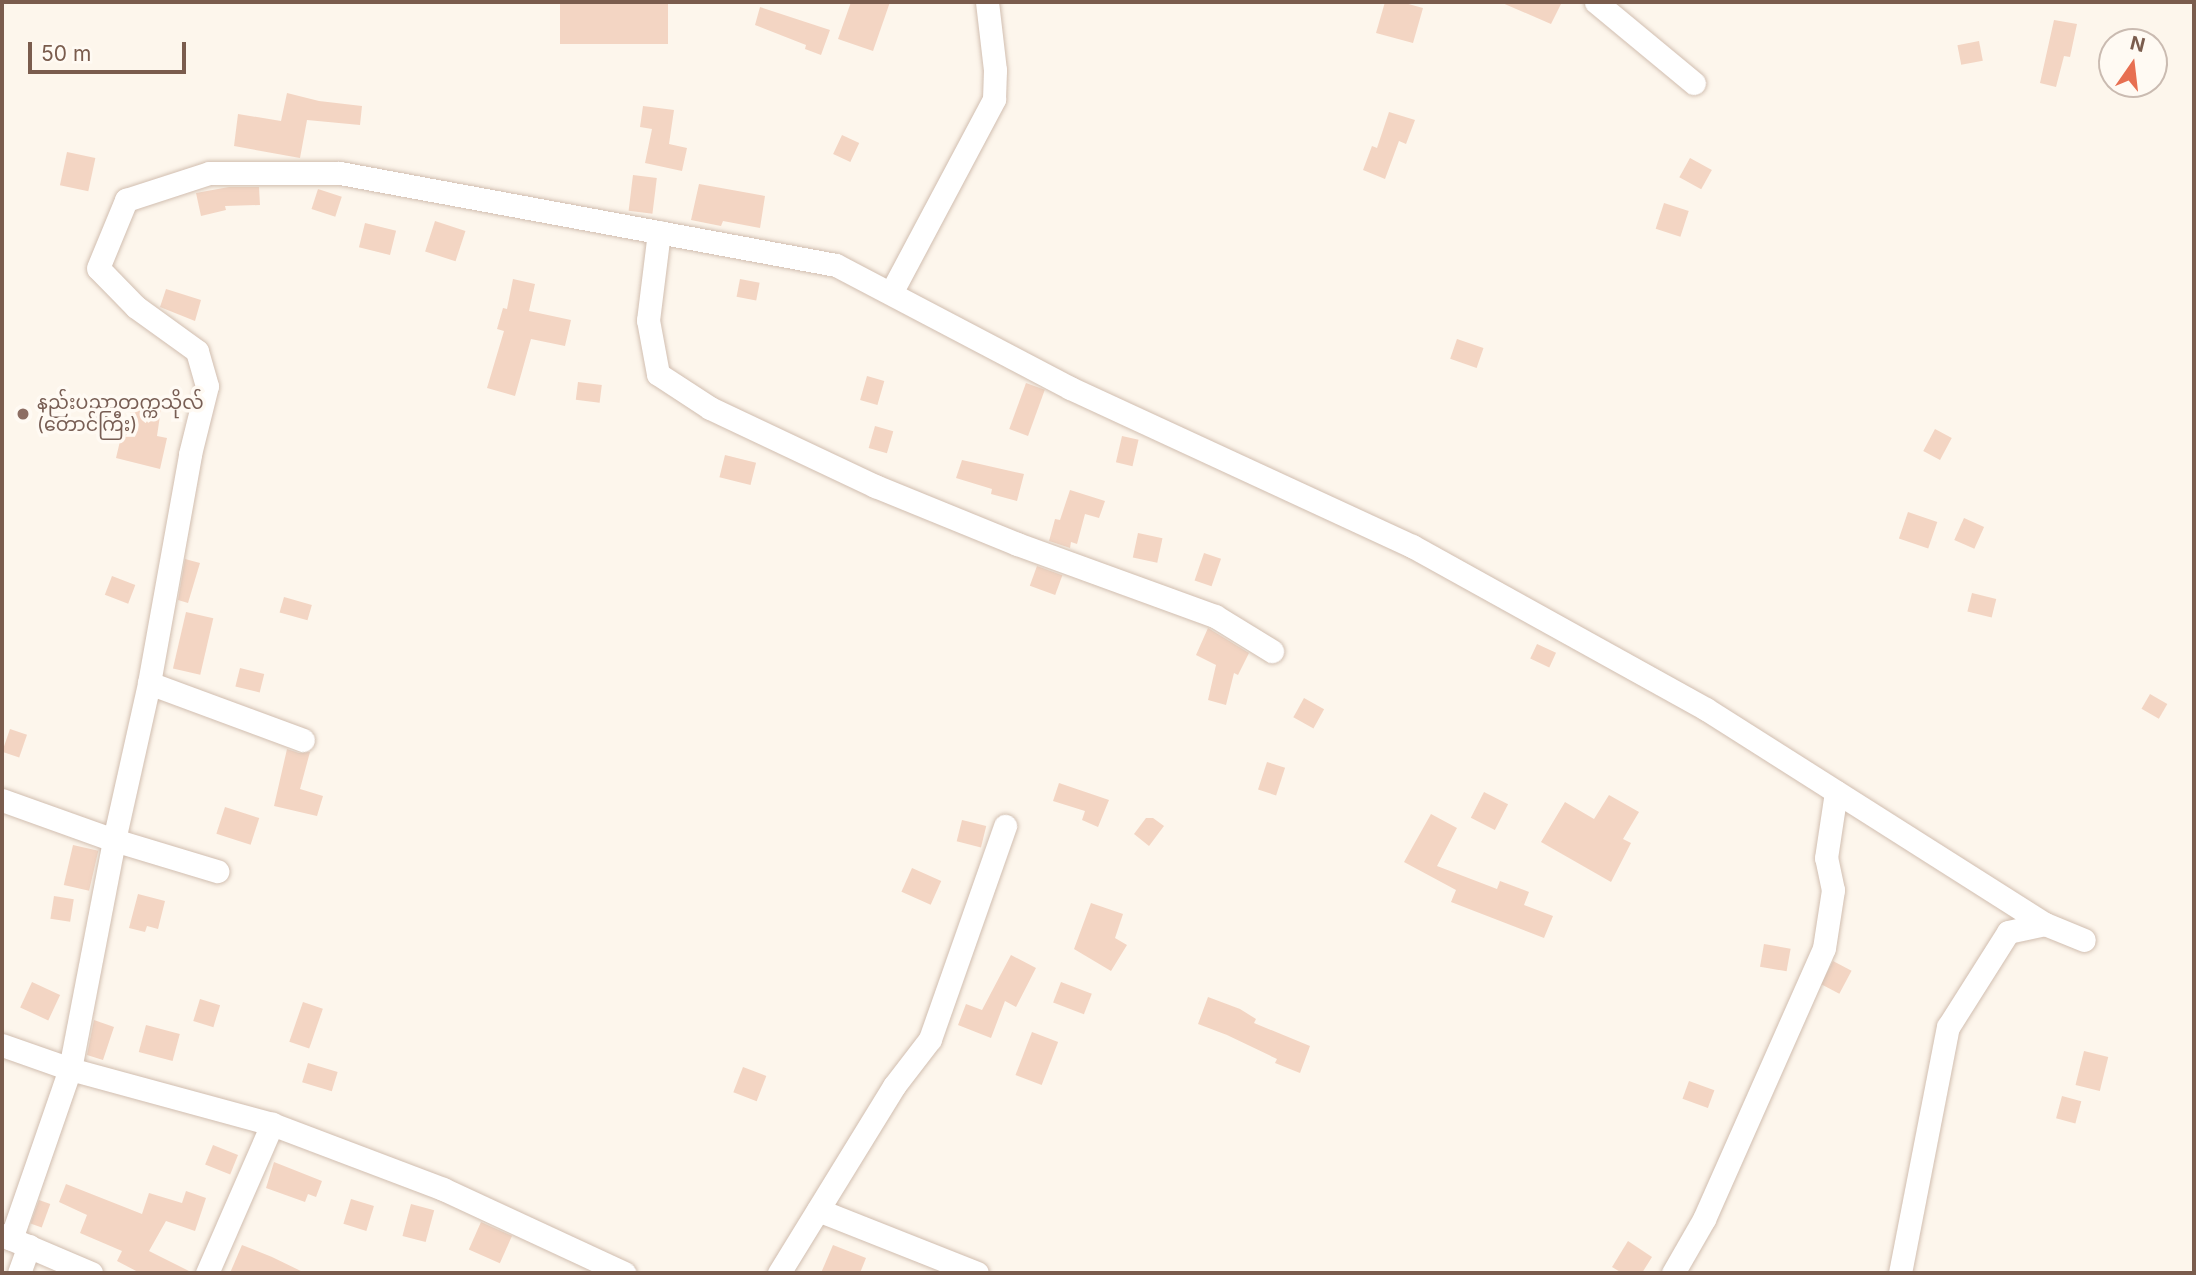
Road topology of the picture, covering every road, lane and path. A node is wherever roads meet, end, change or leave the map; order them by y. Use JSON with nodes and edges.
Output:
{"nodes":[{"id":1,"x":987,"y":2,"type":"edge"},
{"id":2,"x":1596,"y":2,"type":"edge"},
{"id":3,"x":1694,"y":83,"type":"dead end"},
{"id":4,"x":659,"y":232,"type":"junction"},
{"id":5,"x":891,"y":293,"type":"junction"},
{"id":6,"x":1272,"y":651,"type":"dead end"},
{"id":7,"x":149,"y":683,"type":"junction"},
{"id":8,"x":303,"y":740,"type":"dead end"},
{"id":9,"x":1836,"y":792,"type":"junction"},
{"id":10,"x":2,"y":800,"type":"edge"},
{"id":11,"x":1005,"y":826,"type":"dead end"},
{"id":12,"x":114,"y":840,"type":"junction"},
{"id":13,"x":217,"y":871,"type":"dead end"},
{"id":14,"x":2045,"y":924,"type":"junction"},
{"id":15,"x":2084,"y":940,"type":"dead end"},
{"id":16,"x":2,"y":1045,"type":"edge"},
{"id":17,"x":70,"y":1069,"type":"junction"},
{"id":18,"x":272,"y":1124,"type":"junction"},
{"id":19,"x":818,"y":1210,"type":"junction"},
{"id":20,"x":14,"y":1240,"type":"edge"},
{"id":21,"x":19,"y":1273,"type":"edge"},
{"id":22,"x":91,"y":1273,"type":"edge"},
{"id":23,"x":207,"y":1273,"type":"edge"},
{"id":24,"x":624,"y":1273,"type":"edge"},
{"id":25,"x":779,"y":1273,"type":"edge"},
{"id":26,"x":977,"y":1273,"type":"edge"},
{"id":27,"x":1673,"y":1273,"type":"edge"},
{"id":28,"x":1900,"y":1273,"type":"edge"}],
"edges":[{"from":1,"to":5,"type":"street"},
{"from":2,"to":3,"type":"street"},
{"from":4,"to":5,"type":"street"},
{"from":4,"to":6,"type":"street"},
{"from":4,"to":7,"type":"street"},
{"from":5,"to":9,"type":"street"},
{"from":7,"to":8,"type":"street"},
{"from":7,"to":12,"type":"street"},
{"from":9,"to":14,"type":"street"},
{"from":9,"to":27,"type":"street"},
{"from":10,"to":12,"type":"street"},
{"from":11,"to":19,"type":"street"},
{"from":12,"to":13,"type":"street"},
{"from":12,"to":17,"type":"street"},
{"from":14,"to":15,"type":"street"},
{"from":14,"to":28,"type":"street"},
{"from":16,"to":17,"type":"street"},
{"from":17,"to":18,"type":"street"},
{"from":17,"to":20,"type":"street"},
{"from":18,"to":23,"type":"street"},
{"from":18,"to":24,"type":"street"},
{"from":19,"to":25,"type":"street"},
{"from":19,"to":26,"type":"street"},
{"from":20,"to":21,"type":"street"},
{"from":20,"to":22,"type":"street"}]}
